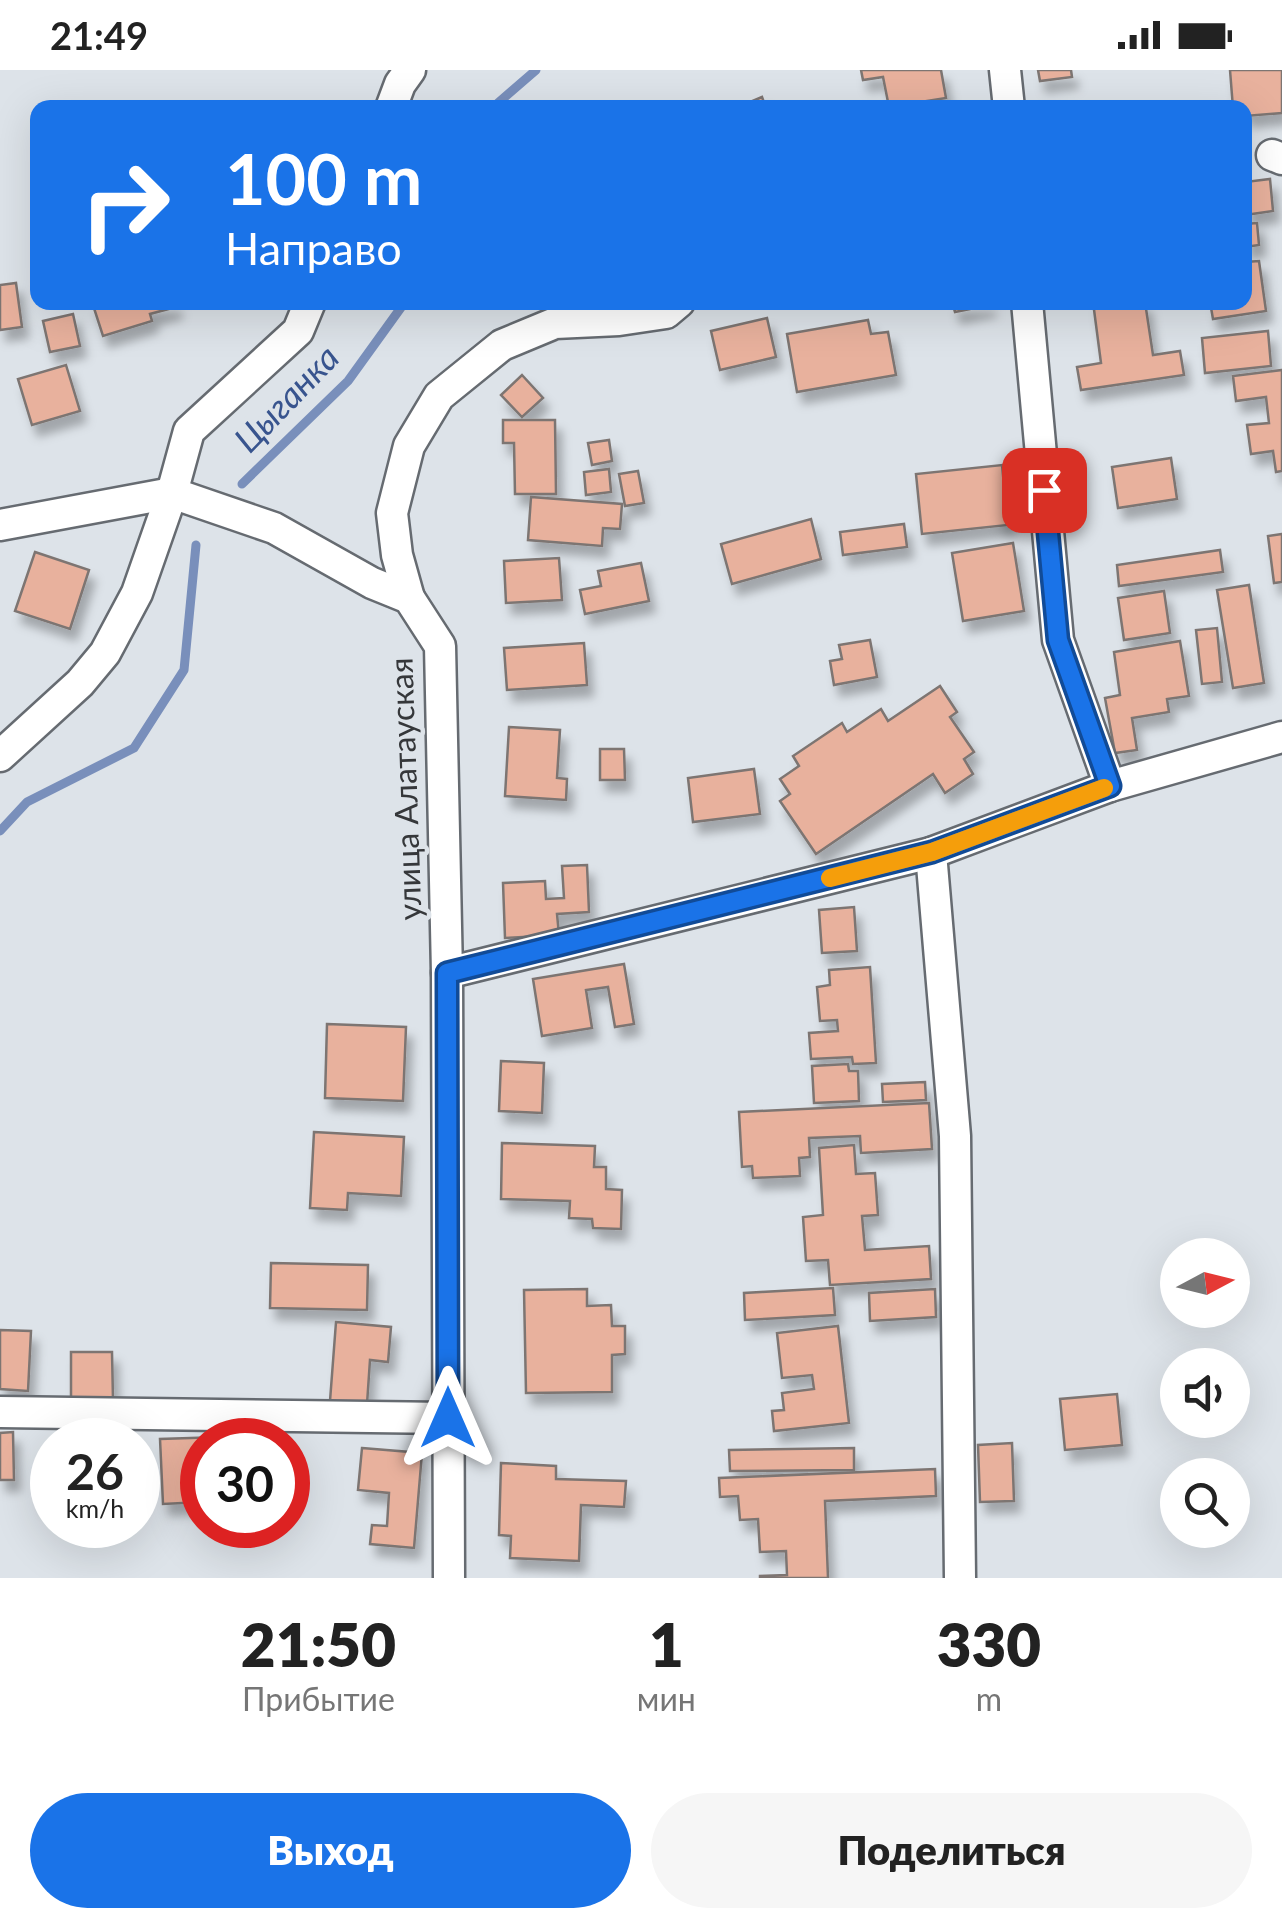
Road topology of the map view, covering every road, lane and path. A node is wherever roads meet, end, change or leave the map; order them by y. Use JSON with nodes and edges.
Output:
{"nodes":[{"id":1,"x":410,"y":70,"type":"edge"},
{"id":2,"x":1006,"y":70,"type":"edge"},
{"id":3,"x":394,"y":100,"type":"edge"},
{"id":4,"x":1008,"y":100,"type":"edge"},
{"id":5,"x":307,"y":310,"type":"edge"},
{"id":6,"x":669,"y":310,"type":"edge"},
{"id":7,"x":1028,"y":310,"type":"edge"},
{"id":8,"x":172,"y":492,"type":"junction"},
{"id":9,"x":0,"y":525,"type":"edge"},
{"id":10,"x":409,"y":598,"type":"junction"},
{"id":11,"x":1282,"y":736,"type":"edge"},
{"id":12,"x":0,"y":756,"type":"edge"},
{"id":13,"x":1110,"y":786,"type":"junction"},
{"id":14,"x":932,"y":852,"type":"junction"},
{"id":15,"x":460,"y":970,"type":"junction"},
{"id":16,"x":0,"y":1412,"type":"edge"},
{"id":17,"x":448,"y":1418,"type":"junction"},
{"id":18,"x":449,"y":1578,"type":"edge"},
{"id":19,"x":960,"y":1578,"type":"edge"}],
"edges":[{"from":1,"to":3,"type":"street"},
{"from":2,"to":4,"type":"street"},
{"from":5,"to":8,"type":"street"},
{"from":6,"to":10,"type":"street","name":"улица Алатауская"},
{"from":7,"to":13,"type":"street"},
{"from":8,"to":9,"type":"street"},
{"from":8,"to":10,"type":"street"},
{"from":8,"to":12,"type":"street"},
{"from":10,"to":15,"type":"street","name":"улица Алатауская"},
{"from":11,"to":13,"type":"street"},
{"from":13,"to":14,"type":"street"},
{"from":14,"to":15,"type":"street"},
{"from":14,"to":19,"type":"street"},
{"from":15,"to":17,"type":"street","name":"улица Алатауская"},
{"from":16,"to":17,"type":"street"},
{"from":17,"to":18,"type":"street","name":"улица Алатауская"}]}
